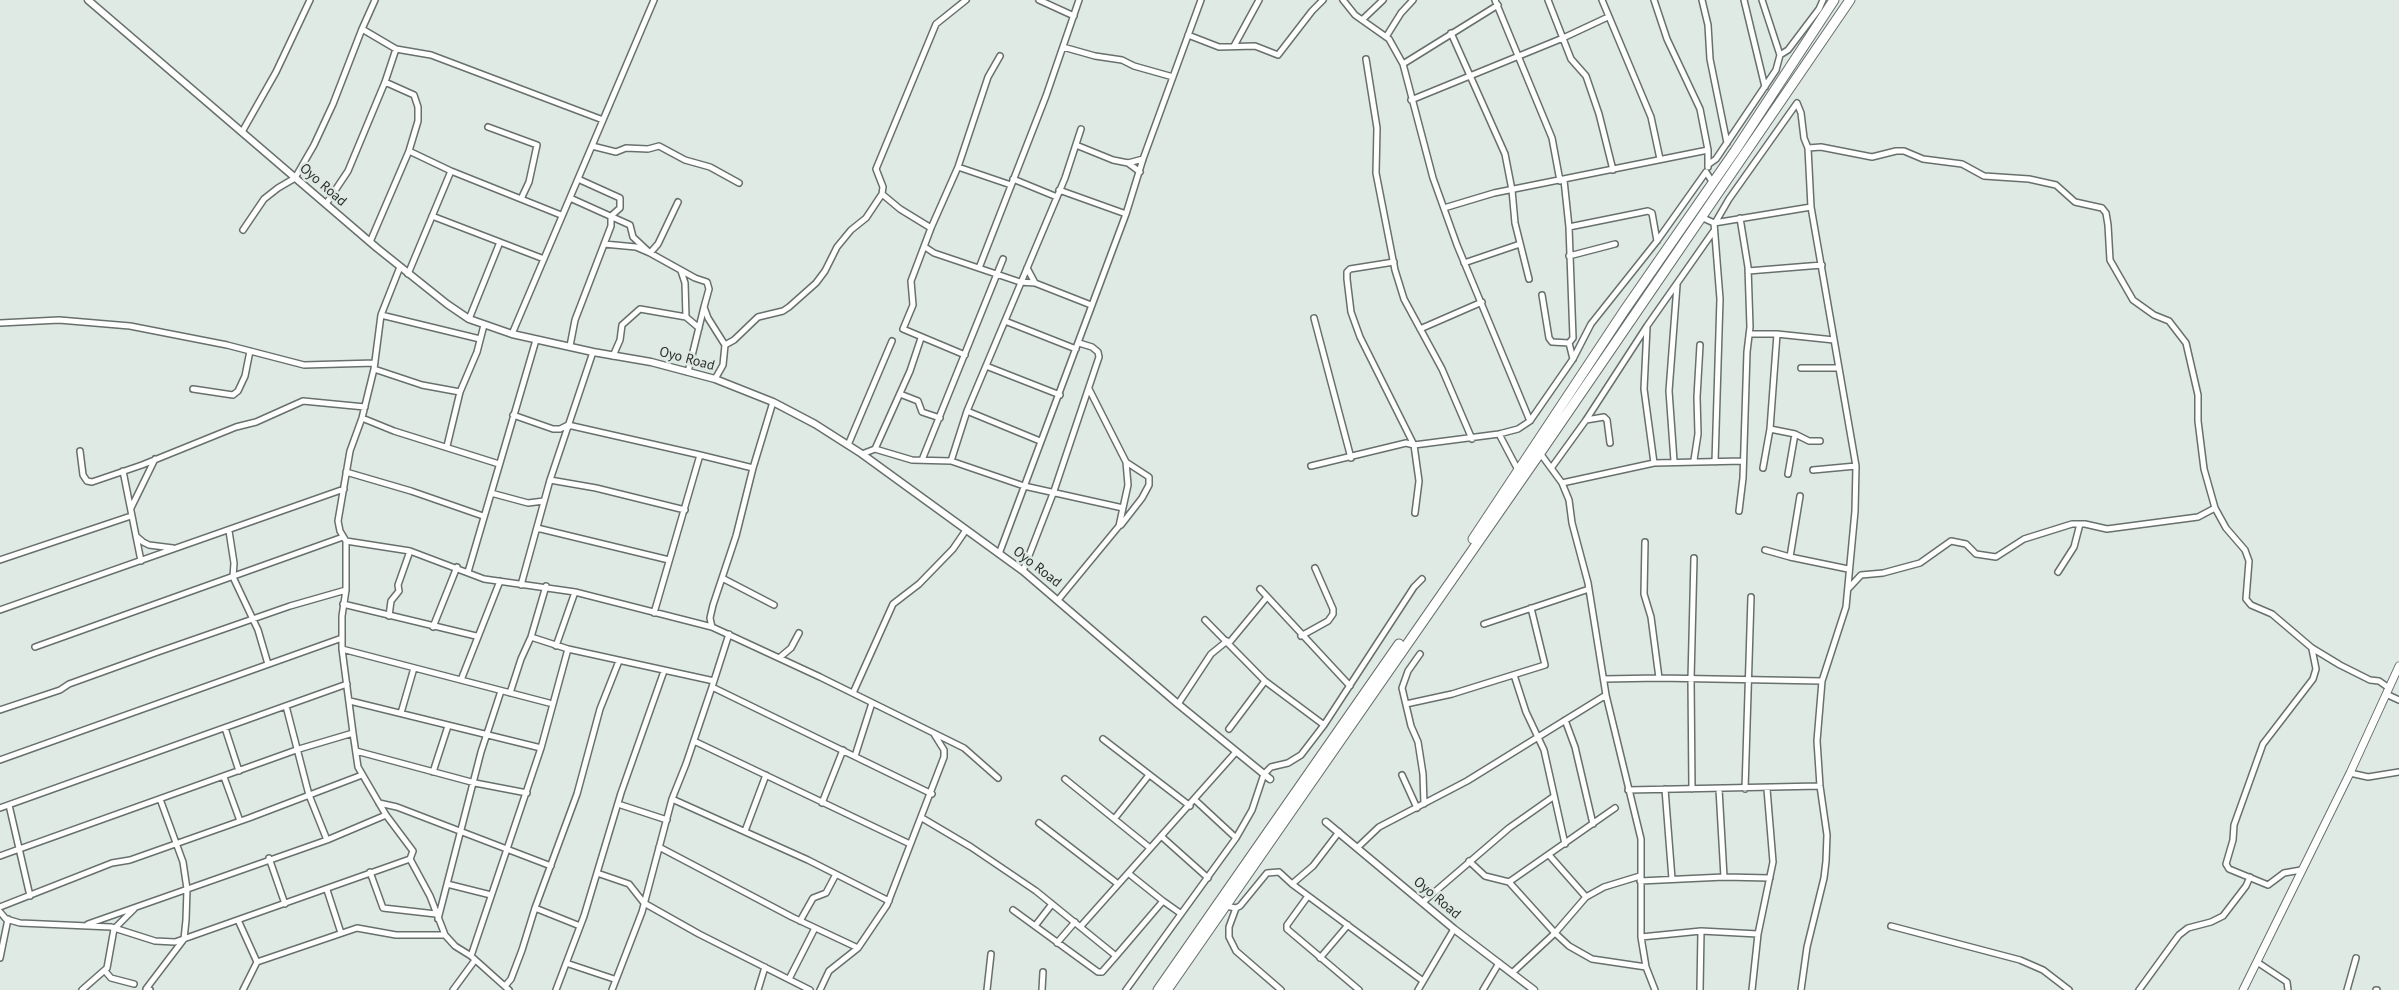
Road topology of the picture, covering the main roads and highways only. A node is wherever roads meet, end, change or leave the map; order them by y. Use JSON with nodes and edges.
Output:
{"nodes":[{"id":1,"x":1834,"y":0,"type":"edge"},
{"id":2,"x":1850,"y":0,"type":"edge"},
{"id":3,"x":1476,"y":538,"type":"junction"},
{"id":4,"x":2399,"y":666,"type":"edge"},
{"id":5,"x":1158,"y":990,"type":"edge"},
{"id":6,"x":1167,"y":990,"type":"edge"},
{"id":7,"x":2243,"y":990,"type":"edge"}],
"edges":[{"from":1,"to":3,"type":"highway"},
{"from":2,"to":3,"type":"highway"},
{"from":3,"to":5,"type":"highway"},
{"from":3,"to":6,"type":"highway"},
{"from":4,"to":7,"type":"main road"}]}
